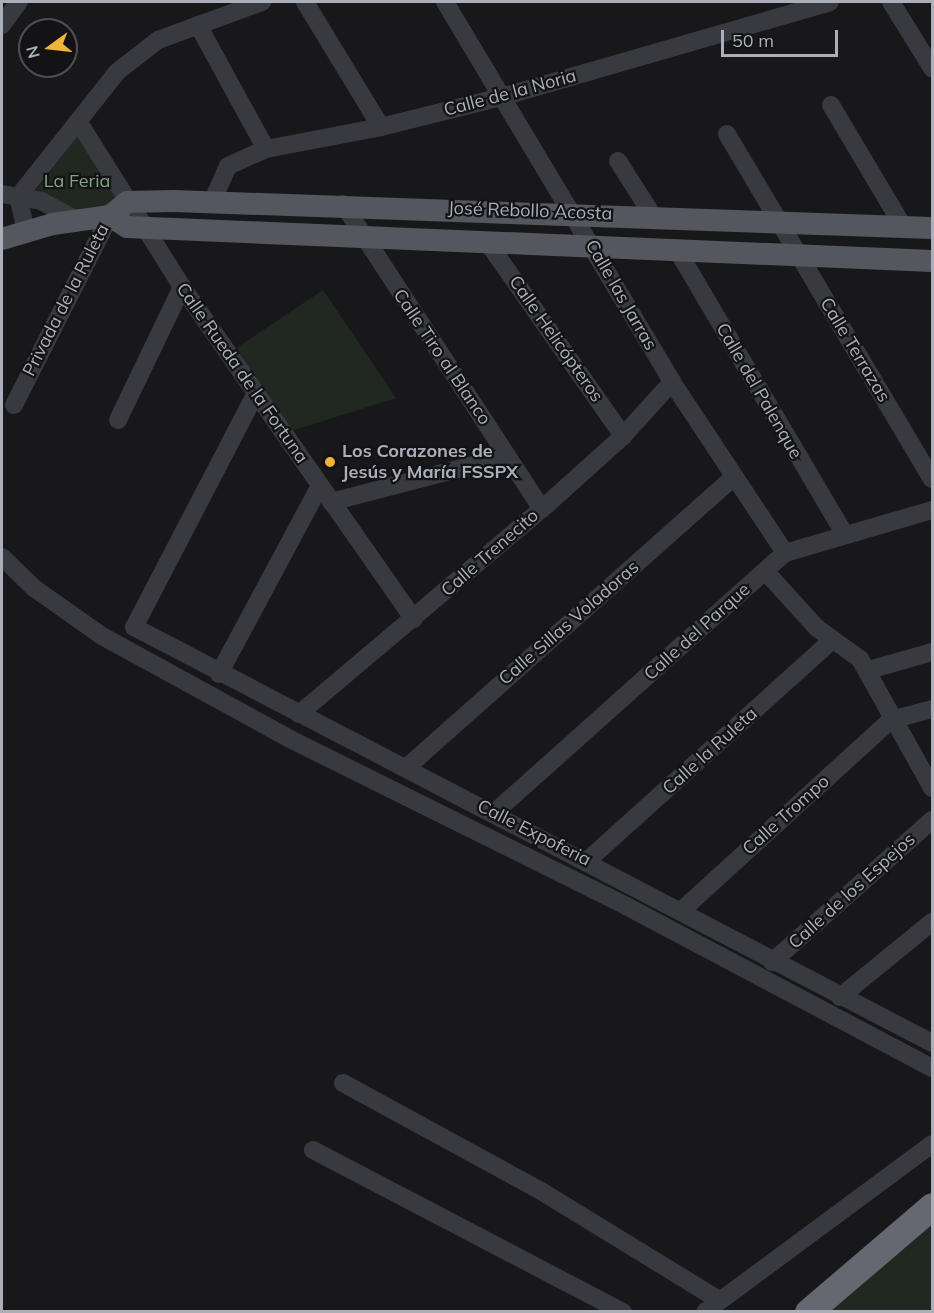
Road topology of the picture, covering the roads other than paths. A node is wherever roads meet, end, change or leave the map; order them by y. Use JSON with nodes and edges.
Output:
{"nodes":[{"id":1,"x":19,"y":2,"type":"edge"},
{"id":2,"x":262,"y":2,"type":"edge"},
{"id":3,"x":305,"y":2,"type":"edge"},
{"id":4,"x":445,"y":2,"type":"edge"},
{"id":5,"x":830,"y":2,"type":"edge"},
{"id":6,"x":891,"y":2,"type":"edge"},
{"id":7,"x":2,"y":25,"type":"edge"},
{"id":8,"x":198,"y":25,"type":"junction"},
{"id":9,"x":933,"y":68,"type":"edge"},
{"id":10,"x":505,"y":96,"type":"junction"},
{"id":11,"x":831,"y":105,"type":"dead end"},
{"id":12,"x":78,"y":121,"type":"junction"},
{"id":13,"x":381,"y":128,"type":"junction"},
{"id":14,"x":727,"y":134,"type":"dead end"},
{"id":15,"x":266,"y":149,"type":"junction"},
{"id":16,"x":618,"y":161,"type":"dead end"},
{"id":17,"x":10,"y":195,"type":"edge"},
{"id":18,"x":127,"y":202,"type":"junction"},
{"id":19,"x":212,"y":202,"type":"junction"},
{"id":20,"x":343,"y":204,"type":"junction"},
{"id":21,"x":574,"y":213,"type":"junction"},
{"id":22,"x":110,"y":216,"type":"junction"},
{"id":23,"x":653,"y":216,"type":"junction"},
{"id":24,"x":77,"y":220,"type":"junction"},
{"id":25,"x":778,"y":222,"type":"junction"},
{"id":26,"x":142,"y":227,"type":"junction"},
{"id":27,"x":904,"y":228,"type":"junction"},
{"id":28,"x":933,"y":228,"type":"edge"},
{"id":29,"x":26,"y":231,"type":"junction"},
{"id":30,"x":362,"y":236,"type":"junction"},
{"id":31,"x":2,"y":239,"type":"edge"},
{"id":32,"x":488,"y":243,"type":"junction"},
{"id":33,"x":593,"y":246,"type":"junction"},
{"id":34,"x":676,"y":248,"type":"junction"},
{"id":35,"x":797,"y":254,"type":"junction"},
{"id":36,"x":930,"y":264,"type":"edge"},
{"id":37,"x":182,"y":287,"type":"junction"},
{"id":38,"x":672,"y":382,"type":"junction"},
{"id":39,"x":256,"y":393,"type":"junction"},
{"id":40,"x":14,"y":405,"type":"dead end"},
{"id":41,"x":118,"y":420,"type":"dead end"},
{"id":42,"x":623,"y":436,"type":"junction"},
{"id":43,"x":507,"y":456,"type":"junction"},
{"id":44,"x":732,"y":479,"type":"junction"},
{"id":45,"x":933,"y":479,"type":"edge"},
{"id":46,"x":320,"y":486,"type":"junction"},
{"id":47,"x":331,"y":502,"type":"junction"},
{"id":48,"x":542,"y":509,"type":"junction"},
{"id":49,"x":933,"y":510,"type":"edge"},
{"id":50,"x":843,"y":532,"type":"junction"},
{"id":51,"x":785,"y":553,"type":"junction"},
{"id":52,"x":2,"y":558,"type":"edge"},
{"id":53,"x":766,"y":572,"type":"junction"},
{"id":54,"x":414,"y":619,"type":"junction"},
{"id":55,"x":831,"y":641,"type":"junction"},
{"id":56,"x":933,"y":652,"type":"edge"},
{"id":57,"x":869,"y":670,"type":"junction"},
{"id":58,"x":219,"y":674,"type":"junction"},
{"id":59,"x":933,"y":710,"type":"edge"},
{"id":60,"x":299,"y":714,"type":"junction"},
{"id":61,"x":891,"y":720,"type":"junction"},
{"id":62,"x":926,"y":765,"type":"edge"},
{"id":63,"x":406,"y":768,"type":"junction"},
{"id":64,"x":933,"y":788,"type":"edge"},
{"id":65,"x":494,"y":813,"type":"junction"},
{"id":66,"x":933,"y":820,"type":"edge"},
{"id":67,"x":588,"y":860,"type":"junction"},
{"id":68,"x":682,"y":909,"type":"junction"},
{"id":69,"x":933,"y":922,"type":"edge"},
{"id":70,"x":771,"y":962,"type":"junction"},
{"id":71,"x":840,"y":997,"type":"junction"},
{"id":72,"x":933,"y":1042,"type":"edge"},
{"id":73,"x":933,"y":1068,"type":"edge"},
{"id":74,"x":344,"y":1083,"type":"dead end"},
{"id":75,"x":933,"y":1144,"type":"edge"},
{"id":76,"x":313,"y":1150,"type":"dead end"},
{"id":77,"x":933,"y":1206,"type":"edge"},
{"id":78,"x":719,"y":1300,"type":"junction"},
{"id":79,"x":623,"y":1311,"type":"edge"},
{"id":80,"x":705,"y":1311,"type":"edge"},
{"id":81,"x":808,"y":1311,"type":"edge"}],
"edges":[{"from":1,"to":7,"type":"street"},
{"from":2,"to":8,"type":"street"},
{"from":3,"to":13,"type":"street"},
{"from":4,"to":10,"type":"street","name":"Calle las Jarras"},
{"from":5,"to":10,"type":"street","name":"Calle de la Noria"},
{"from":6,"to":9,"type":"street"},
{"from":8,"to":12,"type":"street"},
{"from":8,"to":15,"type":"street"},
{"from":10,"to":13,"type":"street","name":"Calle de la Noria"},
{"from":10,"to":21,"type":"street","name":"Calle las Jarras"},
{"from":11,"to":27,"type":"street"},
{"from":12,"to":17,"type":"street"},
{"from":12,"to":18,"type":"street","name":"Calle Rueda de la Fortuna"},
{"from":13,"to":15,"type":"street","name":"Calle de la Noria"},
{"from":14,"to":25,"type":"street","name":"Calle Terrazas"},
{"from":15,"to":19,"type":"street","name":"Calle de la Noria"},
{"from":16,"to":23,"type":"street"},
{"from":17,"to":24,"type":"street"},
{"from":17,"to":29,"type":"street"},
{"from":18,"to":19,"type":"main road","name":"José Rebollo Acosta"},
{"from":18,"to":22,"type":"main road"},
{"from":18,"to":26,"type":"street","name":"Calle Rueda de la Fortuna"},
{"from":19,"to":20,"type":"main road","name":"José Rebollo Acosta"},
{"from":20,"to":21,"type":"main road","name":"José Rebollo Acosta"},
{"from":20,"to":30,"type":"street","name":"Calle Tiro al Blanco"},
{"from":21,"to":23,"type":"main road","name":"José Rebollo Acosta"},
{"from":21,"to":33,"type":"street","name":"Calle las Jarras"},
{"from":22,"to":24,"type":"main road"},
{"from":22,"to":26,"type":"main road","name":"José Rebollo Acosta"},
{"from":22,"to":40,"type":"street","name":"Privada de la Ruleta"},
{"from":23,"to":25,"type":"main road","name":"José Rebollo Acosta"},
{"from":24,"to":29,"type":"main road"},
{"from":25,"to":27,"type":"main road","name":"José Rebollo Acosta"},
{"from":25,"to":35,"type":"street","name":"Calle Terrazas"},
{"from":26,"to":30,"type":"main road","name":"José Rebollo Acosta"},
{"from":26,"to":37,"type":"street","name":"Calle Rueda de la Fortuna"},
{"from":27,"to":28,"type":"main road","name":"José Rebollo Acosta"},
{"from":29,"to":31,"type":"main road"},
{"from":30,"to":32,"type":"main road","name":"José Rebollo Acosta"},
{"from":30,"to":43,"type":"street","name":"Calle Tiro al Blanco"},
{"from":32,"to":33,"type":"main road","name":"José Rebollo Acosta"},
{"from":32,"to":42,"type":"street","name":"Calle Helicópteros"},
{"from":33,"to":34,"type":"main road","name":"José Rebollo Acosta"},
{"from":33,"to":38,"type":"street","name":"Calle las Jarras"},
{"from":34,"to":35,"type":"main road","name":"José Rebollo Acosta"},
{"from":34,"to":50,"type":"street","name":"Calle del Palenque"},
{"from":35,"to":36,"type":"main road","name":"José Rebollo Acosta"},
{"from":35,"to":45,"type":"street","name":"Calle Terrazas"},
{"from":37,"to":39,"type":"street","name":"Calle Rueda de la Fortuna"},
{"from":37,"to":41,"type":"street"},
{"from":38,"to":42,"type":"street","name":"Calle Trenecito"},
{"from":38,"to":44,"type":"street","name":"Calle las Jarras"},
{"from":39,"to":46,"type":"street","name":"Calle Rueda de la Fortuna"},
{"from":39,"to":58,"type":"street","name":"Calle Expoferia"},
{"from":42,"to":48,"type":"street","name":"Calle Trenecito"},
{"from":43,"to":47,"type":"street"},
{"from":43,"to":48,"type":"street","name":"Calle Tiro al Blanco"},
{"from":44,"to":51,"type":"street","name":"Calle las Jarras"},
{"from":44,"to":63,"type":"street","name":"Calle Sillas Voladoras"},
{"from":46,"to":47,"type":"street","name":"Calle Rueda de la Fortuna"},
{"from":46,"to":58,"type":"street"},
{"from":47,"to":54,"type":"street","name":"Calle Rueda de la Fortuna"},
{"from":48,"to":54,"type":"street","name":"Calle Trenecito"},
{"from":49,"to":50,"type":"street","name":"Calle del Parque"},
{"from":50,"to":51,"type":"street","name":"Calle del Parque"},
{"from":51,"to":53,"type":"street","name":"Calle del Parque"},
{"from":52,"to":73,"type":"street"},
{"from":53,"to":55,"type":"street"},
{"from":53,"to":65,"type":"street","name":"Calle del Parque"},
{"from":54,"to":60,"type":"street","name":"Calle Trenecito"},
{"from":55,"to":57,"type":"street"},
{"from":55,"to":67,"type":"street","name":"Calle la Ruleta"},
{"from":56,"to":57,"type":"street"},
{"from":57,"to":61,"type":"street"},
{"from":58,"to":60,"type":"street","name":"Calle Expoferia"},
{"from":59,"to":61,"type":"street"},
{"from":60,"to":63,"type":"street","name":"Calle Expoferia"},
{"from":61,"to":62,"type":"street"},
{"from":61,"to":68,"type":"street","name":"Calle Trompo"},
{"from":62,"to":64,"type":"street"},
{"from":63,"to":65,"type":"street","name":"Calle Expoferia"},
{"from":65,"to":67,"type":"street","name":"Calle Expoferia"},
{"from":66,"to":70,"type":"street","name":"Calle de los Espejos"},
{"from":67,"to":68,"type":"street","name":"Calle Expoferia"},
{"from":68,"to":70,"type":"street","name":"Calle Expoferia"},
{"from":69,"to":71,"type":"street"},
{"from":70,"to":71,"type":"street","name":"Calle Expoferia"},
{"from":71,"to":72,"type":"street","name":"Calle Expoferia"},
{"from":74,"to":78,"type":"street"},
{"from":75,"to":78,"type":"street"},
{"from":76,"to":79,"type":"street"},
{"from":77,"to":81,"type":"highway"},
{"from":78,"to":80,"type":"street"}]}
